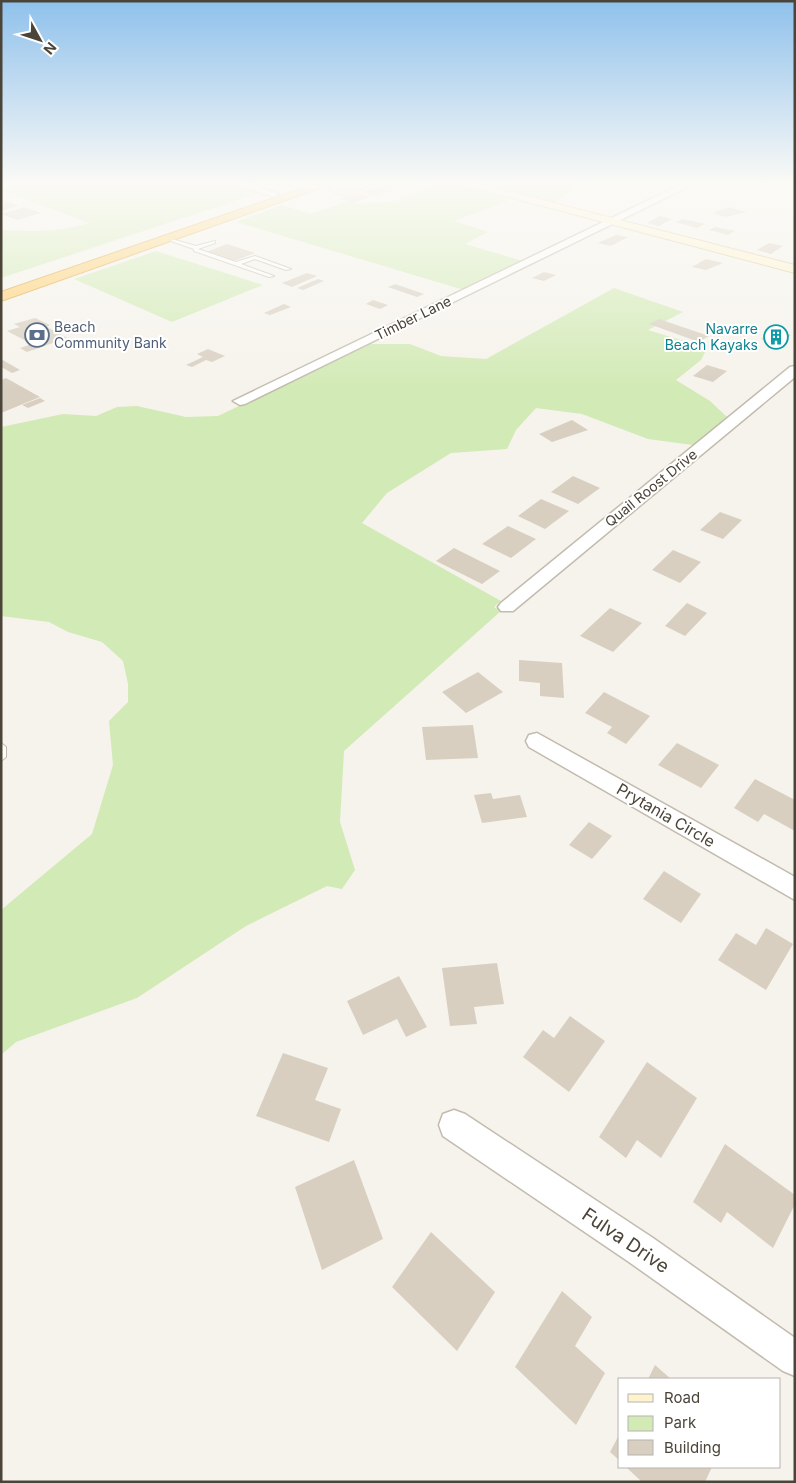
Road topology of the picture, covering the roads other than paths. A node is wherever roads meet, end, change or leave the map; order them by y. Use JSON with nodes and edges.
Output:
{"nodes":[{"id":1,"x":100,"y":251,"type":"edge"},
{"id":2,"x":134,"y":251,"type":"edge"},
{"id":3,"x":199,"y":251,"type":"edge"},
{"id":4,"x":551,"y":251,"type":"edge"},
{"id":5,"x":726,"y":251,"type":"edge"},
{"id":6,"x":236,"y":264,"type":"junction"},
{"id":7,"x":795,"y":269,"type":"edge"},
{"id":8,"x":288,"y":270,"type":"dead end"},
{"id":9,"x":271,"y":276,"type":"dead end"},
{"id":10,"x":1,"y":284,"type":"edge"},
{"id":11,"x":1,"y":297,"type":"edge"},
{"id":12,"x":795,"y":370,"type":"edge"},
{"id":13,"x":240,"y":401,"type":"dead end"},
{"id":14,"x":507,"y":607,"type":"dead end"},
{"id":15,"x":538,"y":741,"type":"dead end"},
{"id":16,"x":1,"y":747,"type":"edge"},
{"id":17,"x":1,"y":757,"type":"edge"},
{"id":18,"x":795,"y":890,"type":"edge"},
{"id":19,"x":454,"y":1125,"type":"dead end"},
{"id":20,"x":795,"y":1359,"type":"edge"}],
"edges":[{"from":1,"to":10,"type":"highway"},
{"from":2,"to":11,"type":"highway"},
{"from":3,"to":6,"type":"lane"},
{"from":4,"to":13,"type":"street","name":"Timber Lane"},
{"from":5,"to":7,"type":"street"},
{"from":6,"to":8,"type":"lane"},
{"from":6,"to":9,"type":"lane"},
{"from":12,"to":14,"type":"street","name":"Quail Roost Drive"},
{"from":15,"to":18,"type":"street","name":"Prytania Circle"},
{"from":16,"to":17,"type":"lane"},
{"from":19,"to":20,"type":"street","name":"Fulva Drive"}]}
